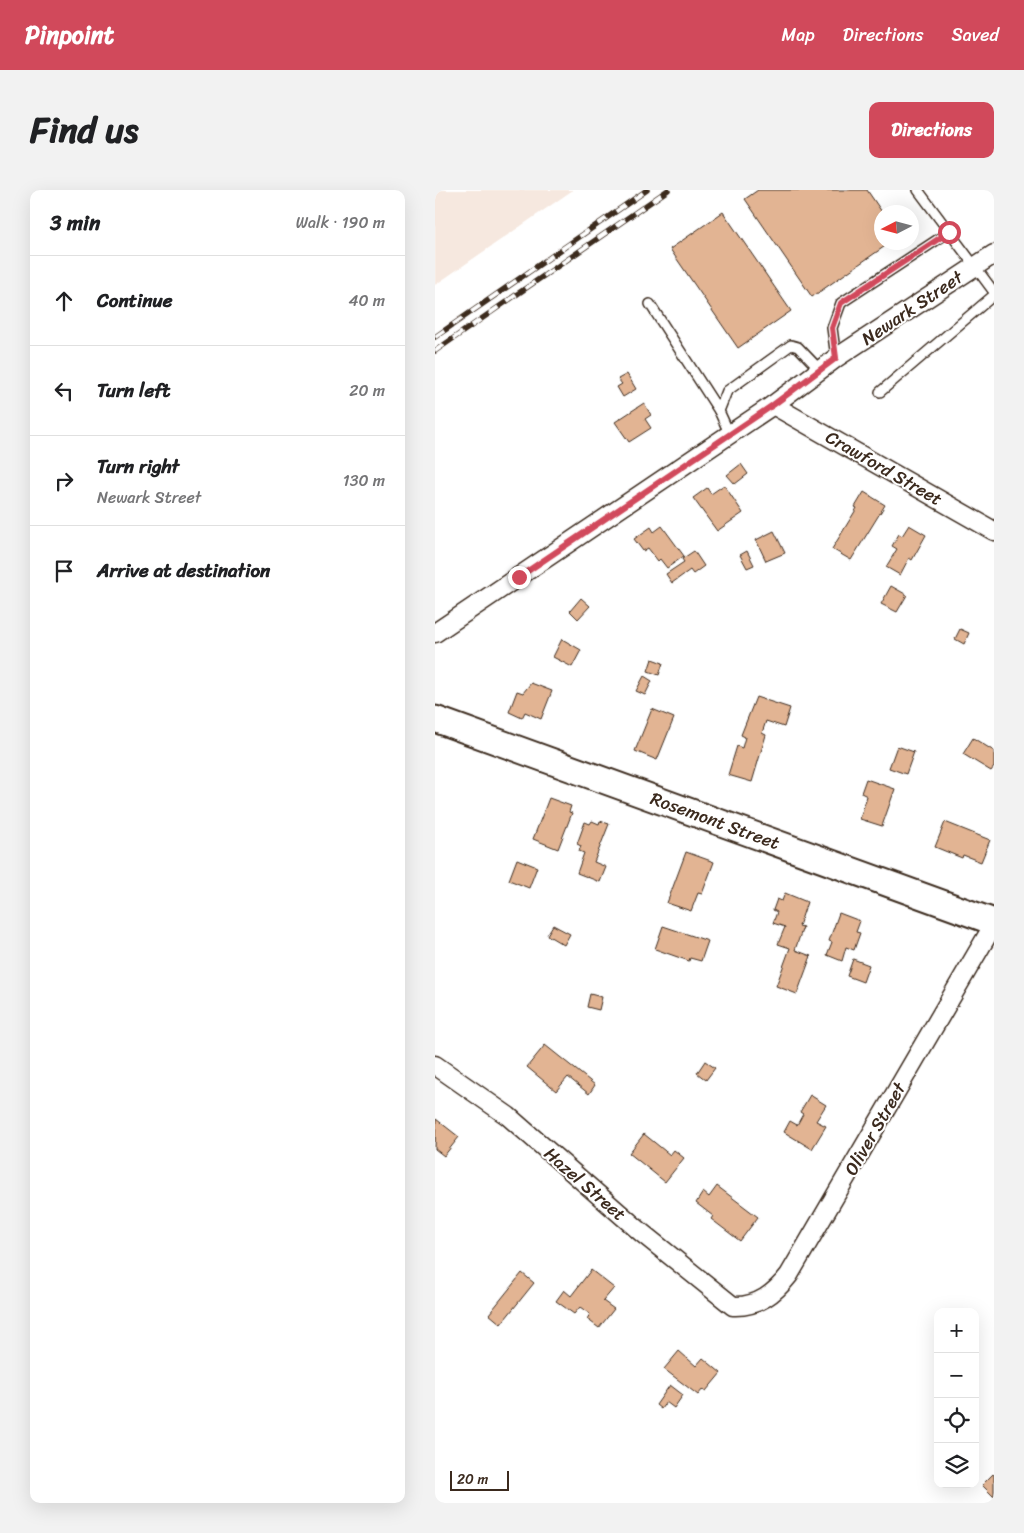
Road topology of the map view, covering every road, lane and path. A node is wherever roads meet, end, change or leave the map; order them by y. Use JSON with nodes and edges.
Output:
{"nodes":[{"id":1,"x":918,"y":190,"type":"edge"},
{"id":2,"x":949,"y":232,"type":"junction"},
{"id":3,"x":994,"y":254,"type":"edge"},
{"id":4,"x":975,"y":266,"type":"junction"},
{"id":5,"x":994,"y":294,"type":"edge"},
{"id":6,"x":650,"y":304,"type":"dead end"},
{"id":7,"x":836,"y":358,"type":"junction"},
{"id":8,"x":820,"y":370,"type":"junction"},
{"id":9,"x":880,"y":392,"type":"dead end"},
{"id":10,"x":773,"y":405,"type":"junction"},
{"id":11,"x":719,"y":410,"type":"junction"},
{"id":12,"x":730,"y":435,"type":"junction"},
{"id":13,"x":994,"y":531,"type":"edge"},
{"id":14,"x":435,"y":633,"type":"edge"},
{"id":15,"x":435,"y":719,"type":"edge"},
{"id":16,"x":994,"y":923,"type":"edge"},
{"id":17,"x":435,"y":1065,"type":"edge"},
{"id":18,"x":733,"y":1306,"type":"joint"}],
"edges":[{"from":1,"to":2,"type":"lane"},
{"from":2,"to":4,"type":"lane"},
{"from":2,"to":7,"type":"lane"},
{"from":3,"to":4,"type":"street","name":"Newark Street"},
{"from":4,"to":5,"type":"lane"},
{"from":4,"to":7,"type":"street","name":"Newark Street"},
{"from":5,"to":9,"type":"lane"},
{"from":6,"to":11,"type":"lane"},
{"from":7,"to":8,"type":"street","name":"Newark Street"},
{"from":8,"to":10,"type":"street","name":"Newark Street"},
{"from":8,"to":11,"type":"lane"},
{"from":10,"to":12,"type":"street","name":"Newark Street"},
{"from":10,"to":13,"type":"street","name":"Crawford Street"},
{"from":11,"to":12,"type":"lane"},
{"from":12,"to":14,"type":"street","name":"Newark Street"},
{"from":15,"to":16,"type":"main road","name":"Rosemont Street"},
{"from":16,"to":18,"type":"street","name":"Oliver Street"},
{"from":17,"to":18,"type":"street","name":"Hazel Street"}]}
